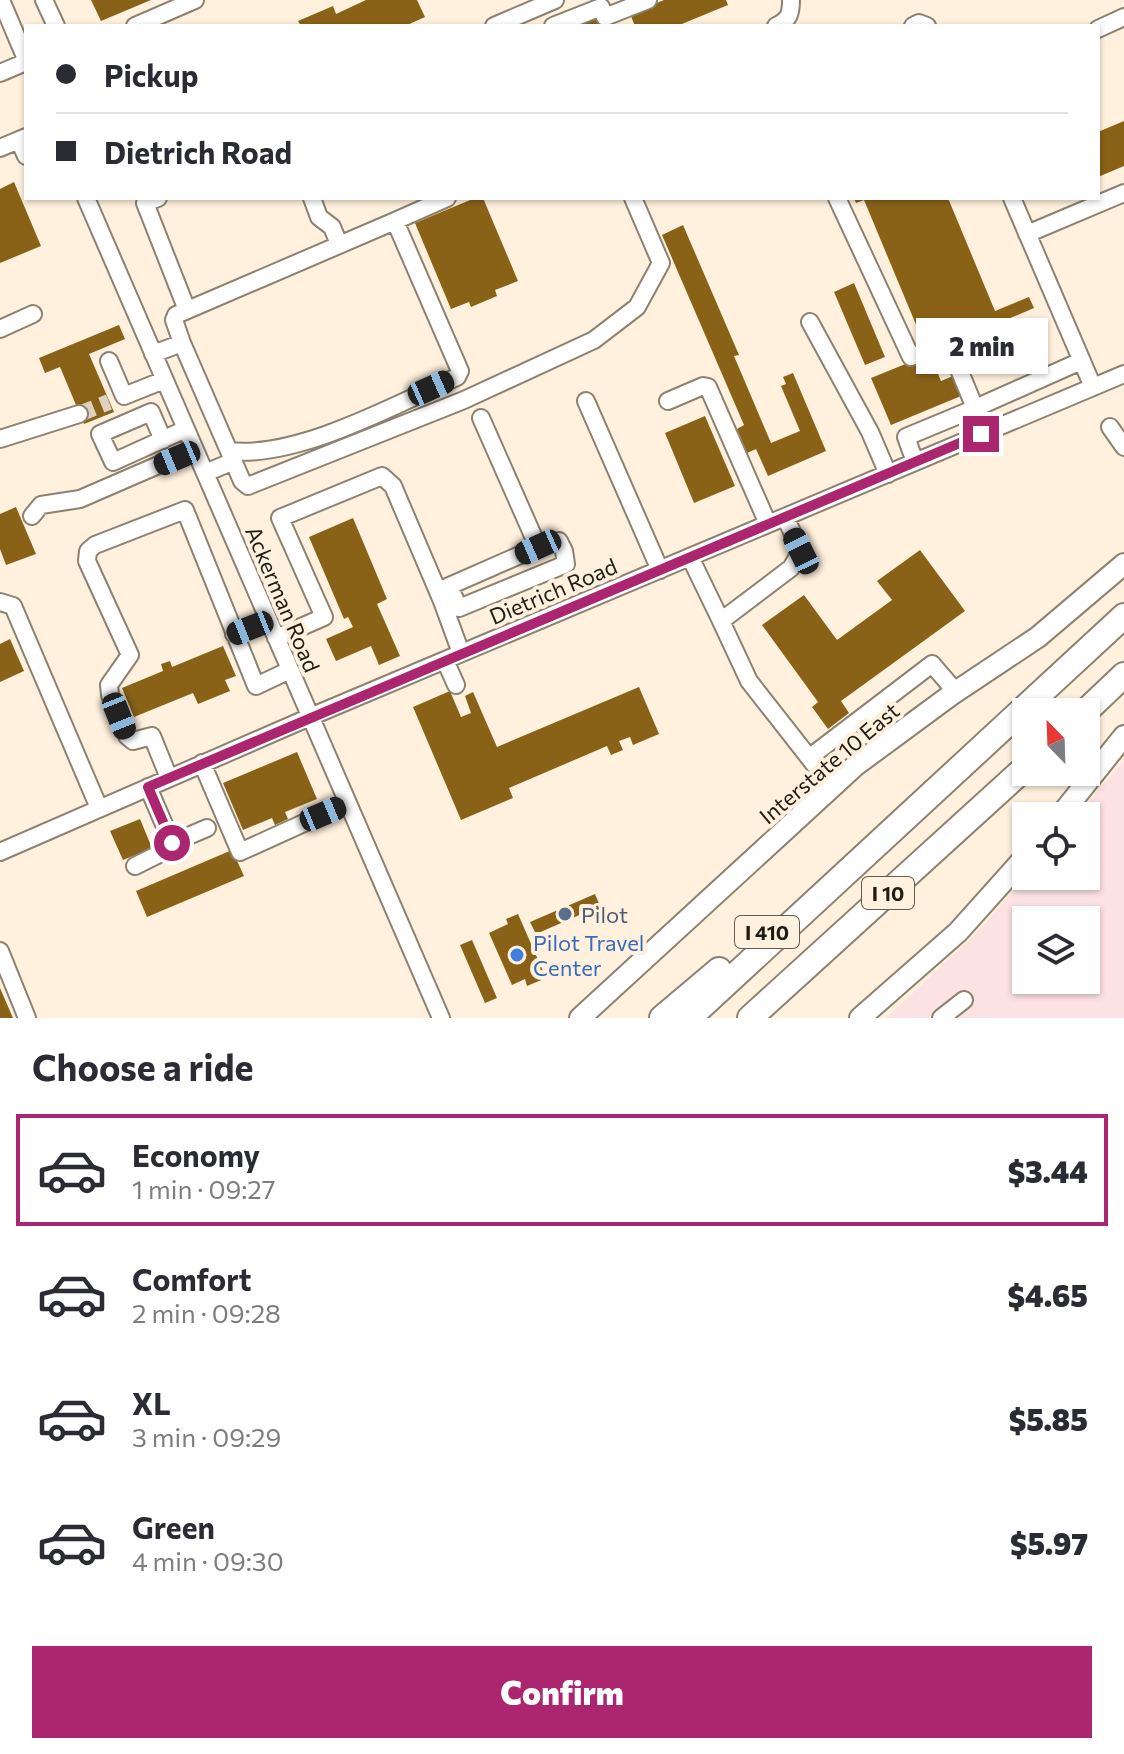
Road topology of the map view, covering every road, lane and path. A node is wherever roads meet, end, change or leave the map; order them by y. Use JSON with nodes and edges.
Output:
{"nodes":[{"id":1,"x":1,"y":0,"type":"edge"},
{"id":2,"x":44,"y":0,"type":"edge"},
{"id":3,"x":195,"y":0,"type":"edge"},
{"id":4,"x":648,"y":0,"type":"edge"},
{"id":5,"x":791,"y":0,"type":"edge"},
{"id":6,"x":544,"y":2,"type":"edge"},
{"id":7,"x":1124,"y":17,"type":"edge"},
{"id":8,"x":55,"y":24,"type":"edge"},
{"id":9,"x":140,"y":24,"type":"edge"},
{"id":10,"x":498,"y":24,"type":"edge"},
{"id":11,"x":558,"y":24,"type":"edge"},
{"id":12,"x":779,"y":24,"type":"edge"},
{"id":13,"x":1100,"y":28,"type":"edge"},
{"id":14,"x":24,"y":56,"type":"edge"},
{"id":15,"x":24,"y":62,"type":"edge"},
{"id":16,"x":0,"y":73,"type":"edge"},
{"id":17,"x":24,"y":144,"type":"edge"},
{"id":18,"x":0,"y":148,"type":"edge"},
{"id":19,"x":1124,"y":193,"type":"edge"},
{"id":20,"x":88,"y":200,"type":"edge"},
{"id":21,"x":153,"y":200,"type":"edge"},
{"id":22,"x":313,"y":200,"type":"edge"},
{"id":23,"x":442,"y":200,"type":"edge"},
{"id":24,"x":634,"y":200,"type":"edge"},
{"id":25,"x":838,"y":200,"type":"edge"},
{"id":26,"x":1013,"y":200,"type":"edge"},
{"id":27,"x":395,"y":221,"type":"junction"},
{"id":28,"x":1027,"y":234,"type":"junction"},
{"id":29,"x":339,"y":244,"type":"junction"},
{"id":30,"x":187,"y":310,"type":"junction"},
{"id":31,"x":33,"y":314,"type":"dead end"},
{"id":32,"x":810,"y":322,"type":"dead end"},
{"id":33,"x":0,"y":329,"type":"edge"},
{"id":34,"x":182,"y":343,"type":"junction"},
{"id":35,"x":153,"y":354,"type":"junction"},
{"id":36,"x":109,"y":361,"type":"dead end"},
{"id":37,"x":1081,"y":361,"type":"junction"},
{"id":38,"x":1124,"y":374,"type":"edge"},
{"id":39,"x":164,"y":380,"type":"junction"},
{"id":40,"x":1093,"y":387,"type":"junction"},
{"id":41,"x":586,"y":401,"type":"dead end"},
{"id":42,"x":668,"y":401,"type":"dead end"},
{"id":43,"x":973,"y":409,"type":"junction"},
{"id":44,"x":79,"y":414,"type":"tunnel mouth"},
{"id":45,"x":481,"y":418,"type":"dead end"},
{"id":46,"x":1110,"y":427,"type":"dead end"},
{"id":47,"x":186,"y":429,"type":"junction"},
{"id":48,"x":981,"y":434,"type":"junction"},
{"id":49,"x":0,"y":439,"type":"edge"},
{"id":50,"x":163,"y":440,"type":"dead end"},
{"id":51,"x":1124,"y":447,"type":"edge"},
{"id":52,"x":193,"y":450,"type":"junction"},
{"id":53,"x":231,"y":456,"type":"junction"},
{"id":54,"x":915,"y":462,"type":"junction"},
{"id":55,"x":205,"y":473,"type":"junction"},
{"id":56,"x":888,"y":474,"type":"junction"},
{"id":57,"x":32,"y":516,"type":"dead end"},
{"id":58,"x":785,"y":517,"type":"junction"},
{"id":59,"x":768,"y":524,"type":"junction"},
{"id":60,"x":538,"y":547,"type":"junction"},
{"id":61,"x":690,"y":557,"type":"junction"},
{"id":62,"x":1124,"y":564,"type":"edge"},
{"id":63,"x":660,"y":570,"type":"junction"},
{"id":64,"x":443,"y":588,"type":"junction"},
{"id":65,"x":0,"y":602,"type":"edge"},
{"id":66,"x":1124,"y":604,"type":"edge"},
{"id":67,"x":1124,"y":616,"type":"edge"},
{"id":68,"x":268,"y":620,"type":"junction"},
{"id":69,"x":721,"y":621,"type":"junction"},
{"id":70,"x":234,"y":634,"type":"junction"},
{"id":71,"x":276,"y":638,"type":"junction"},
{"id":72,"x":453,"y":656,"type":"junction"},
{"id":73,"x":290,"y":670,"type":"junction"},
{"id":74,"x":1124,"y":675,"type":"edge"},
{"id":75,"x":456,"y":685,"type":"dead end"},
{"id":76,"x":956,"y":692,"type":"junction"},
{"id":77,"x":1100,"y":698,"type":"edge"},
{"id":78,"x":310,"y":717,"type":"junction"},
{"id":79,"x":1124,"y":736,"type":"edge"},
{"id":80,"x":986,"y":744,"type":"junction"},
{"id":81,"x":810,"y":757,"type":"junction"},
{"id":82,"x":202,"y":763,"type":"junction"},
{"id":83,"x":169,"y":778,"type":"junction"},
{"id":84,"x":1012,"y":780,"type":"edge"},
{"id":85,"x":148,"y":787,"type":"junction"},
{"id":86,"x":832,"y":787,"type":"junction"},
{"id":87,"x":1071,"y":802,"type":"edge"},
{"id":88,"x":348,"y":803,"type":"junction"},
{"id":89,"x":99,"y":808,"type":"junction"},
{"id":90,"x":207,"y":828,"type":"dead end"},
{"id":91,"x":172,"y":843,"type":"junction"},
{"id":92,"x":874,"y":847,"type":"junction"},
{"id":93,"x":0,"y":852,"type":"edge"},
{"id":94,"x":135,"y":866,"type":"dead end"},
{"id":95,"x":1012,"y":872,"type":"edge"},
{"id":96,"x":0,"y":951,"type":"edge"},
{"id":97,"x":774,"y":996,"type":"junction"},
{"id":98,"x":964,"y":1000,"type":"dead end"},
{"id":99,"x":27,"y":1018,"type":"edge"},
{"id":100,"x":441,"y":1018,"type":"edge"},
{"id":101,"x":580,"y":1018,"type":"edge"},
{"id":102,"x":662,"y":1018,"type":"edge"},
{"id":103,"x":689,"y":1018,"type":"edge"},
{"id":104,"x":750,"y":1018,"type":"edge"},
{"id":105,"x":757,"y":1018,"type":"edge"},
{"id":106,"x":860,"y":1018,"type":"edge"},
{"id":107,"x":941,"y":1018,"type":"edge"}],
"edges":[{"from":1,"to":14,"type":"street"},
{"from":2,"to":8,"type":"street"},
{"from":3,"to":9,"type":"street"},
{"from":4,"to":11,"type":"street"},
{"from":5,"to":12,"type":"street"},
{"from":6,"to":10,"type":"street"},
{"from":7,"to":13,"type":"street"},
{"from":15,"to":16,"type":"street"},
{"from":17,"to":18,"type":"street"},
{"from":19,"to":28,"type":"street"},
{"from":20,"to":35,"type":"street","name":"Ackerman Road"},
{"from":21,"to":30,"type":"street"},
{"from":22,"to":29,"type":"street"},
{"from":23,"to":27,"type":"street"},
{"from":24,"to":53,"type":"street"},
{"from":25,"to":43,"type":"street"},
{"from":26,"to":28,"type":"street"},
{"from":27,"to":29,"type":"street"},
{"from":27,"to":53,"type":"street"},
{"from":28,"to":37,"type":"street"},
{"from":29,"to":30,"type":"street"},
{"from":30,"to":34,"type":"street"},
{"from":31,"to":33,"type":"street"},
{"from":32,"to":56,"type":"street"},
{"from":34,"to":35,"type":"street"},
{"from":34,"to":53,"type":"street"},
{"from":35,"to":39,"type":"street","name":"Ackerman Road"},
{"from":36,"to":39,"type":"street"},
{"from":37,"to":40,"type":"street"},
{"from":37,"to":43,"type":"street"},
{"from":38,"to":40,"type":"street","name":"Dietrich Road"},
{"from":39,"to":47,"type":"street","name":"Ackerman Road"},
{"from":40,"to":48,"type":"street","name":"Dietrich Road"},
{"from":41,"to":63,"type":"street"},
{"from":42,"to":59,"type":"street"},
{"from":43,"to":48,"type":"street"},
{"from":43,"to":54,"type":"street"},
{"from":44,"to":49,"type":"street"},
{"from":45,"to":60,"type":"street"},
{"from":46,"to":51,"type":"street"},
{"from":47,"to":50,"type":"street"},
{"from":47,"to":52,"type":"street","name":"Ackerman Road"},
{"from":48,"to":54,"type":"street","name":"Dietrich Road"},
{"from":52,"to":55,"type":"street","name":"Ackerman Road"},
{"from":52,"to":57,"type":"street"},
{"from":53,"to":55,"type":"street"},
{"from":54,"to":56,"type":"street","name":"Dietrich Road"},
{"from":55,"to":68,"type":"street","name":"Ackerman Road"},
{"from":56,"to":58,"type":"street","name":"Dietrich Road"},
{"from":58,"to":59,"type":"street","name":"Dietrich Road"},
{"from":58,"to":69,"type":"street"},
{"from":59,"to":61,"type":"street","name":"Dietrich Road"},
{"from":60,"to":64,"type":"street"},
{"from":60,"to":64,"type":"street"},
{"from":61,"to":63,"type":"street","name":"Dietrich Road"},
{"from":61,"to":69,"type":"street"},
{"from":62,"to":76,"type":"main road","name":"Interstate 10 East"},
{"from":63,"to":72,"type":"street","name":"Dietrich Road"},
{"from":64,"to":71,"type":"street"},
{"from":64,"to":72,"type":"street"},
{"from":65,"to":89,"type":"street"},
{"from":66,"to":80,"type":"highway"},
{"from":67,"to":80,"type":"highway","number":"I 10"},
{"from":68,"to":70,"type":"street"},
{"from":68,"to":71,"type":"street","name":"Ackerman Road"},
{"from":69,"to":81,"type":"street"},
{"from":70,"to":73,"type":"street"},
{"from":70,"to":83,"type":"street"},
{"from":71,"to":73,"type":"street","name":"Ackerman Road"},
{"from":72,"to":75,"type":"street"},
{"from":72,"to":78,"type":"street","name":"Dietrich Road"},
{"from":73,"to":78,"type":"street","name":"Ackerman Road"},
{"from":74,"to":77,"type":"highway"},
{"from":76,"to":81,"type":"street"},
{"from":76,"to":86,"type":"main road","name":"Interstate 10 East"},
{"from":78,"to":82,"type":"street","name":"Dietrich Road"},
{"from":78,"to":88,"type":"street","name":"Ackerman Road"},
{"from":79,"to":87,"type":"main road"},
{"from":80,"to":92,"type":"highway","number":"I 10"},
{"from":81,"to":86,"type":"street"},
{"from":82,"to":83,"type":"street","name":"Dietrich Road"},
{"from":82,"to":88,"type":"street"},
{"from":83,"to":85,"type":"street","name":"Dietrich Road"},
{"from":84,"to":97,"type":"highway","number":"I 10"},
{"from":85,"to":89,"type":"street","name":"Dietrich Road"},
{"from":85,"to":91,"type":"street"},
{"from":86,"to":101,"type":"main road","name":"Interstate 10 East"},
{"from":88,"to":100,"type":"street","name":"Ackerman Road"},
{"from":89,"to":93,"type":"street","name":"Dietrich Road"},
{"from":90,"to":91,"type":"street"},
{"from":91,"to":94,"type":"street"},
{"from":92,"to":102,"type":"highway","number":"I 410"},
{"from":92,"to":103,"type":"highway","number":"I 10"},
{"from":95,"to":106,"type":"main road"},
{"from":96,"to":99,"type":"street"},
{"from":97,"to":104,"type":"highway","number":"I 10"},
{"from":97,"to":105,"type":"highway"},
{"from":98,"to":107,"type":"street"}]}
